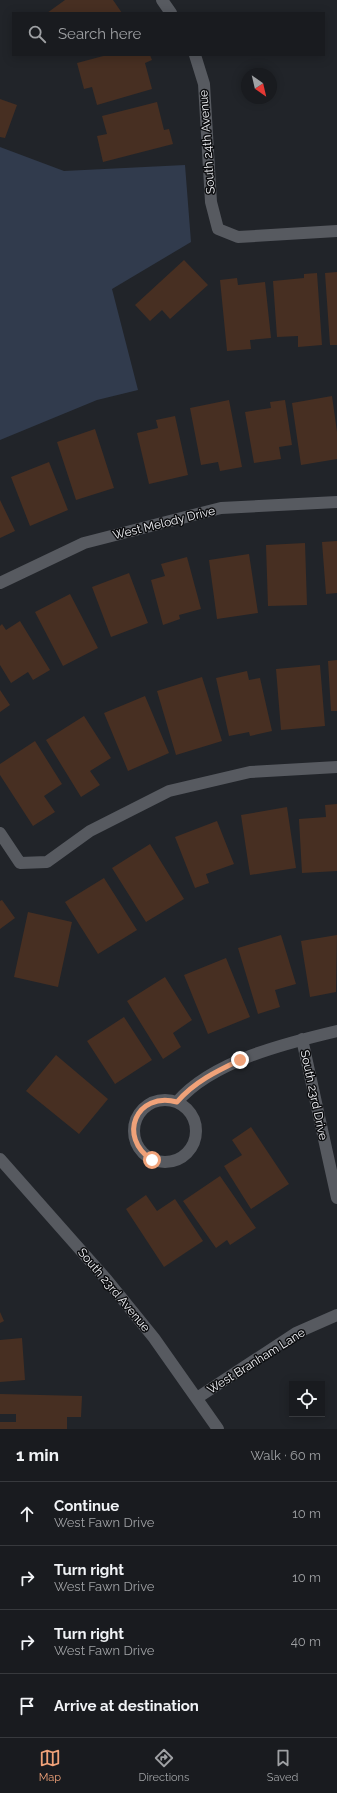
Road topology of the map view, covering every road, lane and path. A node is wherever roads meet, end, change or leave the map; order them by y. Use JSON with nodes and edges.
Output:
{"nodes":[{"id":1,"x":162,"y":0,"type":"edge"},
{"id":2,"x":170,"y":12,"type":"edge"},
{"id":3,"x":195,"y":56,"type":"edge"},
{"id":4,"x":337,"y":231,"type":"edge"},
{"id":5,"x":337,"y":502,"type":"edge"},
{"id":6,"x":0,"y":583,"type":"edge"},
{"id":7,"x":337,"y":767,"type":"edge"},
{"id":8,"x":0,"y":833,"type":"edge"},
{"id":9,"x":337,"y":1031,"type":"edge"},
{"id":10,"x":302,"y":1039,"type":"junction"},
{"id":11,"x":177,"y":1102,"type":"junction"},
{"id":12,"x":0,"y":1159,"type":"edge"},
{"id":13,"x":337,"y":1198,"type":"edge"},
{"id":14,"x":337,"y":1315,"type":"edge"},
{"id":15,"x":197,"y":1398,"type":"junction"},
{"id":16,"x":218,"y":1429,"type":"edge"}],
"edges":[{"from":1,"to":2,"type":"street"},
{"from":3,"to":4,"type":"street","name":"South 24th Avenue"},
{"from":5,"to":6,"type":"street","name":"West Melody Drive"},
{"from":7,"to":8,"type":"street"},
{"from":9,"to":10,"type":"street"},
{"from":10,"to":11,"type":"street"},
{"from":10,"to":13,"type":"street","name":"South 23rd Drive"},
{"from":11,"to":11,"type":"street"},
{"from":12,"to":15,"type":"street","name":"South 23rd Avenue"},
{"from":14,"to":15,"type":"street","name":"West Branham Lane"},
{"from":15,"to":16,"type":"street","name":"South 23rd Avenue"}]}
